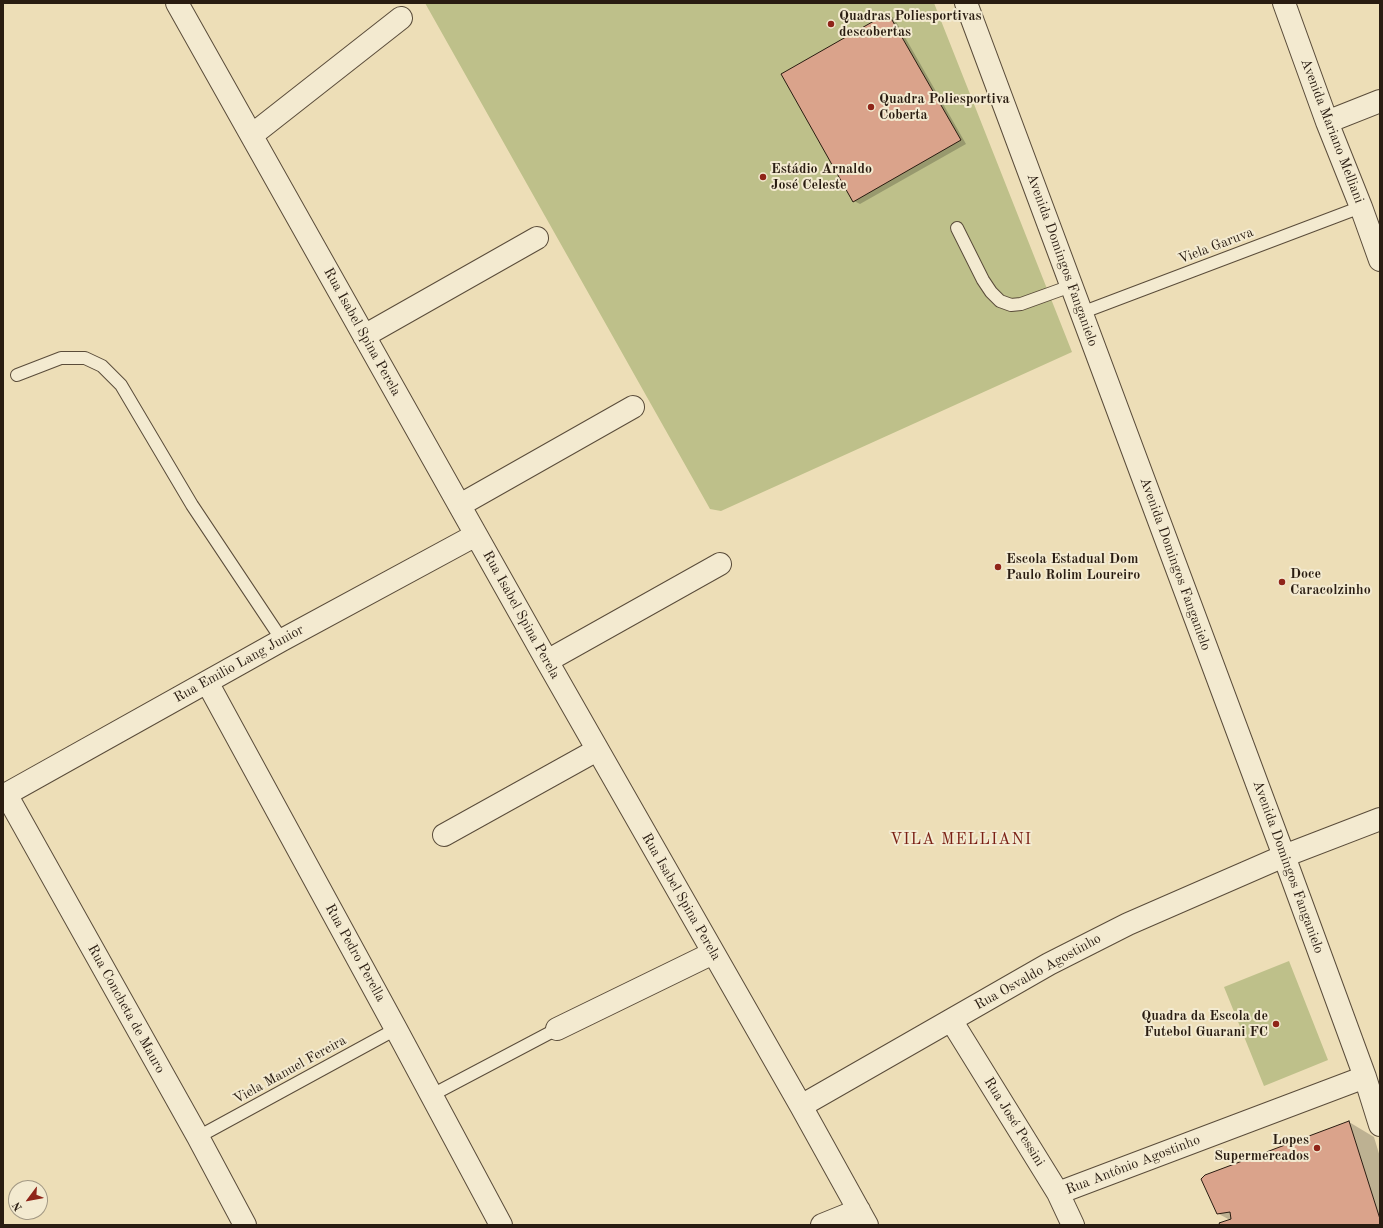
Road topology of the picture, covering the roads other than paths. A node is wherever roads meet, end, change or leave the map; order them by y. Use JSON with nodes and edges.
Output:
{"nodes":[{"id":1,"x":177,"y":3,"type":"edge"},
{"id":2,"x":966,"y":3,"type":"edge"},
{"id":3,"x":1284,"y":3,"type":"edge"},
{"id":4,"x":401,"y":18,"type":"dead end"},
{"id":5,"x":1380,"y":101,"type":"edge"},
{"id":6,"x":1327,"y":122,"type":"junction"},
{"id":7,"x":252,"y":135,"type":"junction"},
{"id":8,"x":1361,"y":207,"type":"junction"},
{"id":9,"x":957,"y":228,"type":"dead end"},
{"id":10,"x":537,"y":238,"type":"dead end"},
{"id":11,"x":1380,"y":260,"type":"edge"},
{"id":12,"x":1071,"y":286,"type":"junction"},
{"id":13,"x":1081,"y":313,"type":"junction"},
{"id":14,"x":364,"y":336,"type":"junction"},
{"id":15,"x":17,"y":375,"type":"dead end"},
{"id":16,"x":633,"y":407,"type":"dead end"},
{"id":17,"x":460,"y":505,"type":"junction"},
{"id":18,"x":476,"y":535,"type":"junction"},
{"id":19,"x":720,"y":564,"type":"dead end"},
{"id":20,"x":282,"y":640,"type":"junction"},
{"id":21,"x":547,"y":661,"type":"junction"},
{"id":22,"x":206,"y":682,"type":"junction"},
{"id":23,"x":597,"y":750,"type":"junction"},
{"id":24,"x":4,"y":795,"type":"edge"},
{"id":25,"x":1380,"y":819,"type":"edge"},
{"id":26,"x":444,"y":835,"type":"dead end"},
{"id":27,"x":1284,"y":856,"type":"junction"},
{"id":28,"x":713,"y":953,"type":"junction"},
{"id":29,"x":952,"y":1020,"type":"junction"},
{"id":30,"x":396,"y":1029,"type":"junction"},
{"id":31,"x":557,"y":1029,"type":"joint"},
{"id":32,"x":1365,"y":1077,"type":"junction"},
{"id":33,"x":432,"y":1095,"type":"junction"},
{"id":34,"x":801,"y":1106,"type":"junction"},
{"id":35,"x":1380,"y":1126,"type":"edge"},
{"id":36,"x":198,"y":1137,"type":"junction"},
{"id":37,"x":1058,"y":1193,"type":"junction"},
{"id":38,"x":863,"y":1217,"type":"edge"},
{"id":39,"x":245,"y":1225,"type":"edge"},
{"id":40,"x":501,"y":1225,"type":"edge"},
{"id":41,"x":822,"y":1225,"type":"edge"},
{"id":42,"x":1073,"y":1225,"type":"edge"}],
"edges":[{"from":1,"to":7,"type":"street","name":"Rua Isabel Spina Perela"},
{"from":2,"to":12,"type":"street","name":"Avenida Domingos Fanganielo"},
{"from":3,"to":6,"type":"street","name":"Avenida Mariano Melliani"},
{"from":4,"to":7,"type":"street"},
{"from":5,"to":6,"type":"street"},
{"from":6,"to":8,"type":"street","name":"Avenida Mariano Melliani"},
{"from":7,"to":14,"type":"street","name":"Rua Isabel Spina Perela"},
{"from":8,"to":11,"type":"street","name":"Avenida Mariano Melliani"},
{"from":8,"to":13,"type":"lane","name":"Viela Garuva"},
{"from":9,"to":12,"type":"lane"},
{"from":10,"to":14,"type":"street"},
{"from":12,"to":13,"type":"street","name":"Avenida Domingos Fanganielo"},
{"from":13,"to":27,"type":"street","name":"Avenida Domingos Fanganielo"},
{"from":14,"to":17,"type":"street","name":"Rua Isabel Spina Perela"},
{"from":15,"to":20,"type":"lane"},
{"from":16,"to":17,"type":"street"},
{"from":17,"to":18,"type":"street","name":"Rua Isabel Spina Perela"},
{"from":18,"to":20,"type":"street","name":"Rua Emilio Lang Junior"},
{"from":18,"to":21,"type":"street","name":"Rua Isabel Spina Perela"},
{"from":19,"to":21,"type":"street"},
{"from":20,"to":22,"type":"street","name":"Rua Emilio Lang Junior"},
{"from":21,"to":23,"type":"street","name":"Rua Isabel Spina Perela"},
{"from":22,"to":24,"type":"street","name":"Rua Emilio Lang Junior"},
{"from":22,"to":30,"type":"street","name":"Rua Pedro Perella"},
{"from":23,"to":26,"type":"street"},
{"from":23,"to":28,"type":"street","name":"Rua Isabel Spina Perela"},
{"from":24,"to":36,"type":"street","name":"Rua Concheta de Mauro"},
{"from":25,"to":27,"type":"street","name":"Rua Osvaldo Agostinho"},
{"from":27,"to":29,"type":"street","name":"Rua Osvaldo Agostinho"},
{"from":27,"to":32,"type":"street","name":"Avenida Domingos Fanganielo"},
{"from":28,"to":31,"type":"street"},
{"from":28,"to":34,"type":"street","name":"Rua Isabel Spina Perela"},
{"from":29,"to":34,"type":"street","name":"Rua Osvaldo Agostinho"},
{"from":29,"to":37,"type":"street","name":"Rua José Pessini"},
{"from":30,"to":33,"type":"street","name":"Rua Pedro Perella"},
{"from":30,"to":36,"type":"lane","name":"Viela Manuel Fereira"},
{"from":31,"to":33,"type":"lane"},
{"from":32,"to":35,"type":"street","name":"Avenida Domingos Fanganielo"},
{"from":32,"to":37,"type":"street","name":"Rua Antônio Agostinho"},
{"from":33,"to":40,"type":"street","name":"Rua Pedro Perella"},
{"from":34,"to":38,"type":"street","name":"Rua Isabel Spina Perela"},
{"from":36,"to":39,"type":"street","name":"Rua Concheta de Mauro"},
{"from":37,"to":42,"type":"street","name":"Rua José Pessini"},
{"from":38,"to":41,"type":"street"}]}
